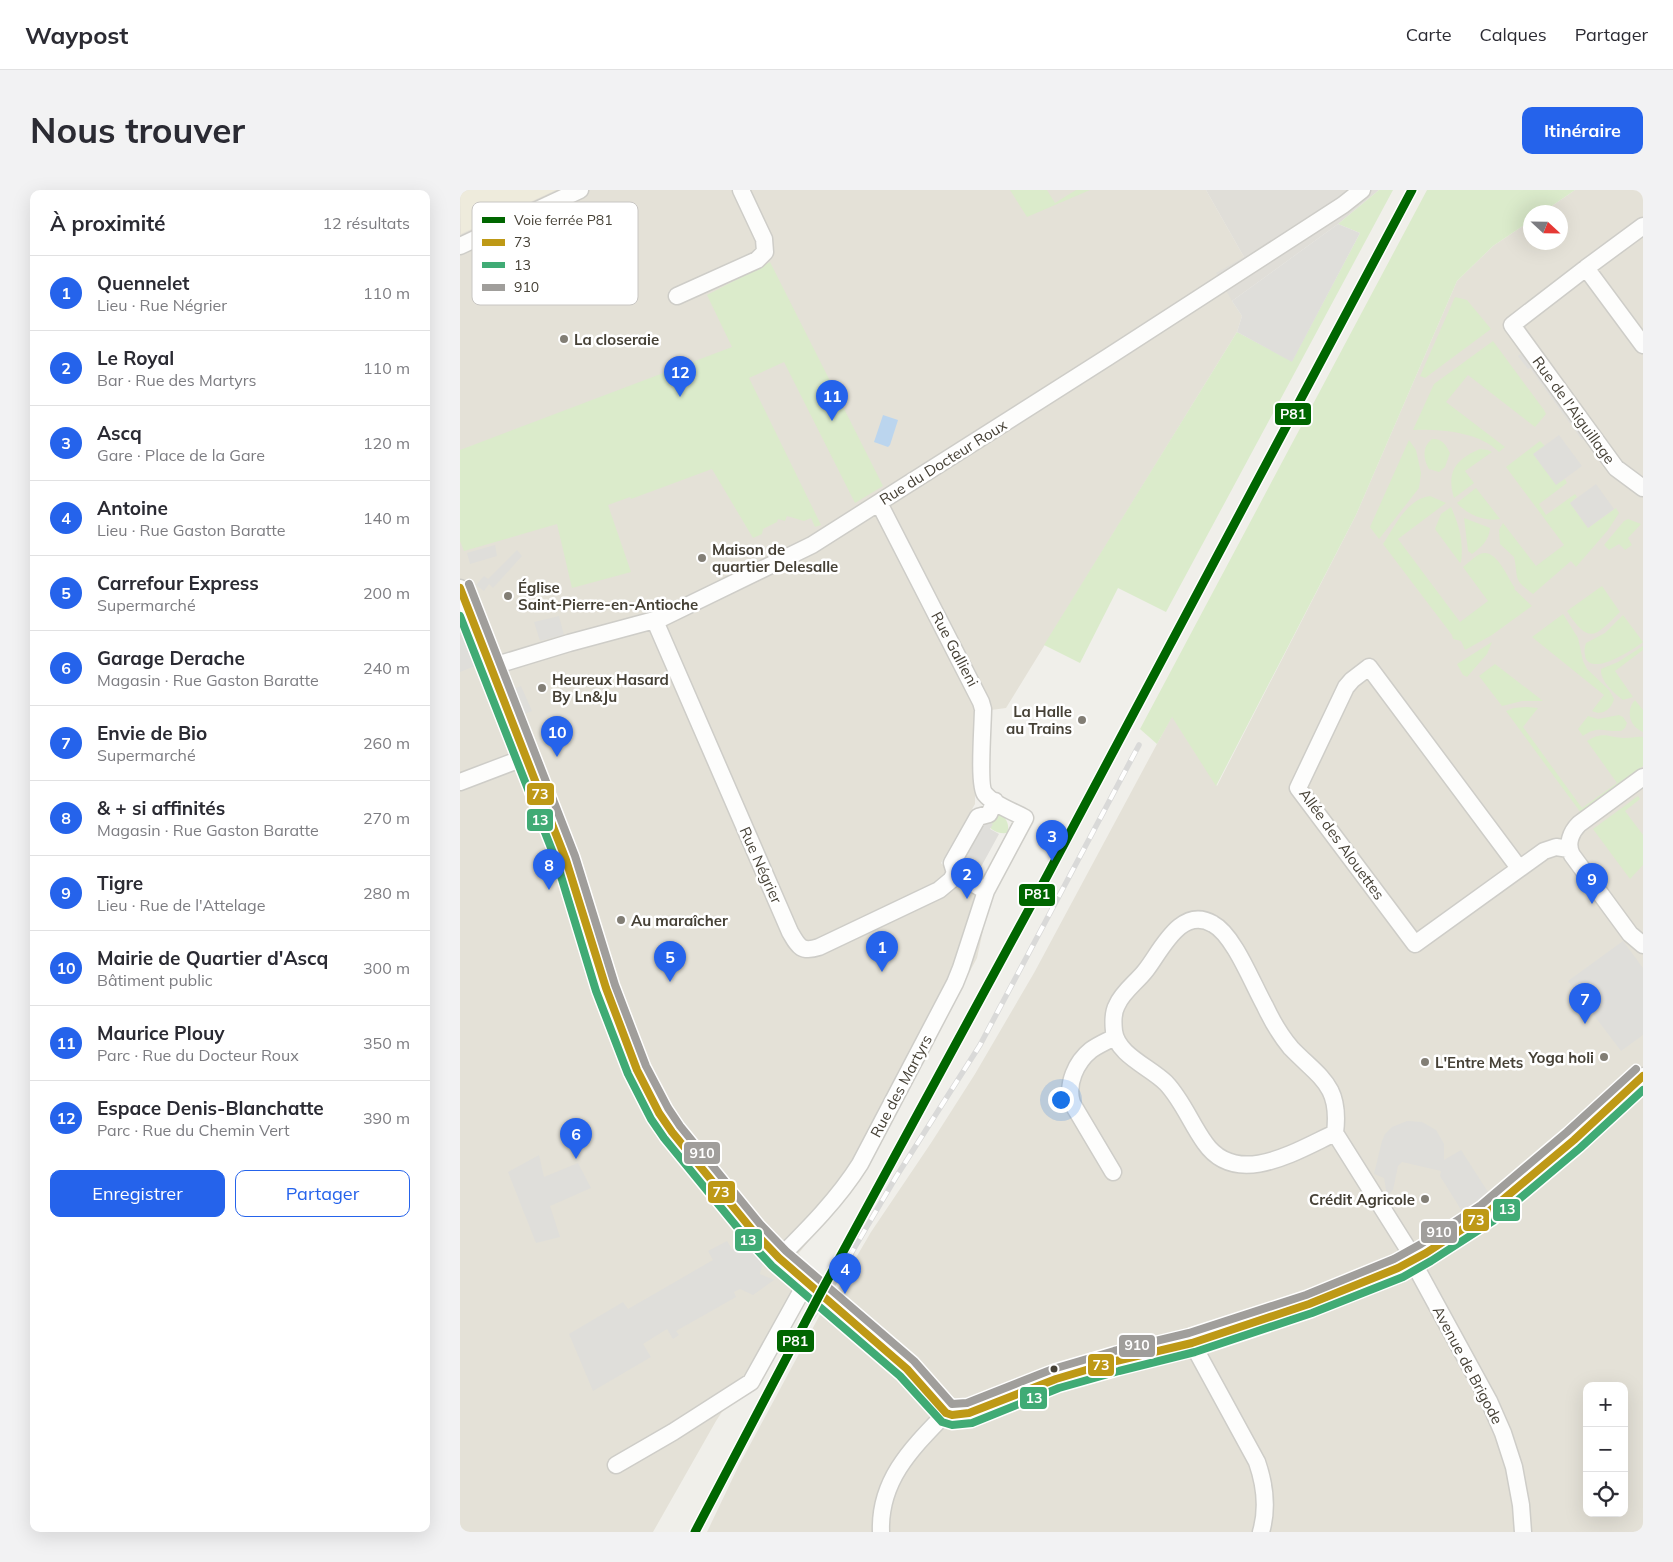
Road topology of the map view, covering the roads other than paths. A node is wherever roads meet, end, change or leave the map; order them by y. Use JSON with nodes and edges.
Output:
{"nodes":[{"id":1,"x":580,"y":190,"type":"edge"},
{"id":2,"x":741,"y":190,"type":"edge"},
{"id":3,"x":1362,"y":190,"type":"edge"},
{"id":4,"x":554,"y":202,"type":"edge"},
{"id":5,"x":1643,"y":226,"type":"edge"},
{"id":6,"x":472,"y":240,"type":"edge"},
{"id":7,"x":460,"y":246,"type":"edge"},
{"id":8,"x":1586,"y":268,"type":"junction"},
{"id":9,"x":676,"y":296,"type":"dead end"},
{"id":10,"x":1643,"y":345,"type":"edge"},
{"id":11,"x":1643,"y":488,"type":"edge"},
{"id":12,"x":879,"y":503,"type":"junction"},
{"id":13,"x":460,"y":588,"type":"edge"},
{"id":14,"x":463,"y":606,"type":"edge"},
{"id":15,"x":655,"y":620,"type":"junction"},
{"id":16,"x":490,"y":667,"type":"junction"},
{"id":17,"x":526,"y":757,"type":"junction"},
{"id":18,"x":1643,"y":777,"type":"edge"},
{"id":19,"x":460,"y":782,"type":"edge"},
{"id":20,"x":995,"y":801,"type":"junction"},
{"id":21,"x":1569,"y":849,"type":"junction"},
{"id":22,"x":1519,"y":868,"type":"junction"},
{"id":23,"x":955,"y":874,"type":"junction"},
{"id":24,"x":986,"y":891,"type":"junction"},
{"id":25,"x":1643,"y":945,"type":"edge"},
{"id":26,"x":1115,"y":1037,"type":"junction"},
{"id":27,"x":1643,"y":1076,"type":"edge"},
{"id":28,"x":1335,"y":1133,"type":"junction"},
{"id":29,"x":1113,"y":1172,"type":"dead end"},
{"id":30,"x":779,"y":1258,"type":"junction"},
{"id":31,"x":1413,"y":1260,"type":"junction"},
{"id":32,"x":806,"y":1283,"type":"junction"},
{"id":33,"x":1192,"y":1343,"type":"junction"},
{"id":34,"x":946,"y":1413,"type":"junction"},
{"id":35,"x":616,"y":1465,"type":"dead end"},
{"id":36,"x":881,"y":1532,"type":"edge"},
{"id":37,"x":1260,"y":1532,"type":"edge"},
{"id":38,"x":1523,"y":1532,"type":"edge"}],
"edges":[{"from":1,"to":4,"type":"street"},
{"from":2,"to":9,"type":"street"},
{"from":3,"to":12,"type":"street","name":"Rue du Docteur Roux"},
{"from":5,"to":8,"type":"street"},
{"from":6,"to":7,"type":"street"},
{"from":8,"to":10,"type":"street"},
{"from":8,"to":11,"type":"street","name":"Rue de l'Aiguillage"},
{"from":12,"to":15,"type":"street","name":"Rue du Docteur Roux"},
{"from":12,"to":20,"type":"street","name":"Rue Gallieni"},
{"from":13,"to":14,"type":"street"},
{"from":14,"to":16,"type":"street"},
{"from":15,"to":16,"type":"street","name":"Rue du Docteur Roux"},
{"from":15,"to":23,"type":"street","name":"Rue Négrier"},
{"from":16,"to":17,"type":"street"},
{"from":17,"to":19,"type":"street"},
{"from":17,"to":30,"type":"street"},
{"from":18,"to":21,"type":"street"},
{"from":20,"to":23,"type":"street"},
{"from":20,"to":24,"type":"street","name":"Rue des Martyrs"},
{"from":21,"to":22,"type":"street","name":"Allée des Alouettes"},
{"from":21,"to":25,"type":"street"},
{"from":22,"to":22,"type":"street","name":"Allée des Alouettes"},
{"from":23,"to":24,"type":"street"},
{"from":24,"to":30,"type":"street","name":"Rue des Martyrs"},
{"from":26,"to":28,"type":"street"},
{"from":26,"to":28,"type":"street"},
{"from":26,"to":29,"type":"street"},
{"from":27,"to":31,"type":"street"},
{"from":28,"to":31,"type":"street","name":"Avenue de Brigode"},
{"from":30,"to":32,"type":"street"},
{"from":31,"to":33,"type":"street"},
{"from":31,"to":38,"type":"street","name":"Avenue de Brigode"},
{"from":32,"to":34,"type":"street"},
{"from":32,"to":35,"type":"street"},
{"from":33,"to":34,"type":"street"},
{"from":33,"to":37,"type":"street"},
{"from":34,"to":36,"type":"street"}]}
